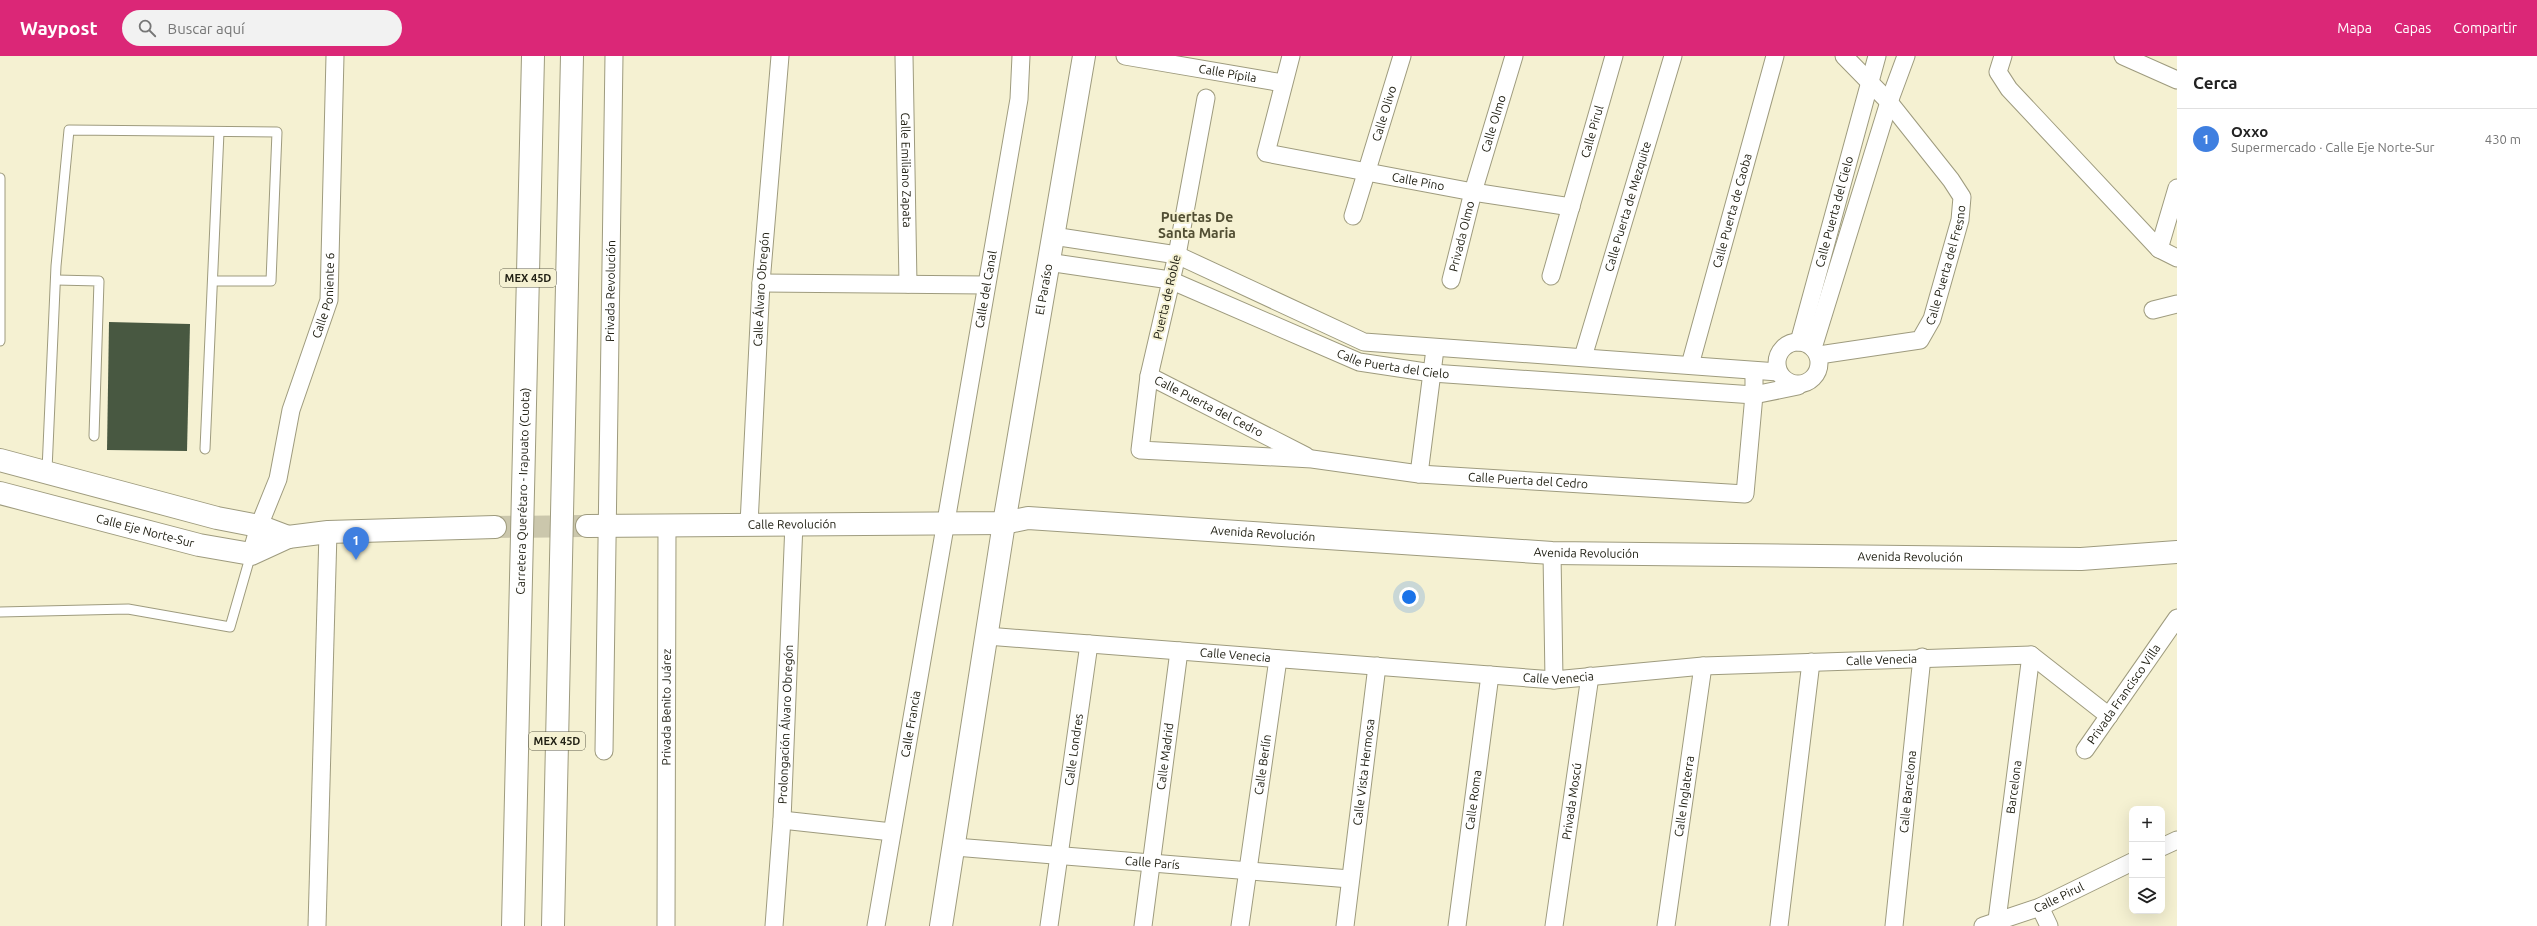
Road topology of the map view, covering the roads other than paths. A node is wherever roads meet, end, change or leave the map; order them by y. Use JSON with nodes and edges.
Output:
{"nodes":[{"id":1,"x":335,"y":56,"type":"edge"},
{"id":2,"x":533,"y":56,"type":"edge"},
{"id":3,"x":572,"y":56,"type":"edge"},
{"id":4,"x":614,"y":56,"type":"edge"},
{"id":5,"x":780,"y":56,"type":"edge"},
{"id":6,"x":904,"y":56,"type":"edge"},
{"id":7,"x":1021,"y":56,"type":"edge"},
{"id":8,"x":1084,"y":56,"type":"edge"},
{"id":9,"x":1125,"y":56,"type":"edge"},
{"id":10,"x":1291,"y":56,"type":"edge"},
{"id":11,"x":1402,"y":56,"type":"edge"},
{"id":12,"x":1514,"y":56,"type":"edge"},
{"id":13,"x":1614,"y":56,"type":"edge"},
{"id":14,"x":1673,"y":56,"type":"edge"},
{"id":15,"x":1775,"y":56,"type":"edge"},
{"id":16,"x":1844,"y":56,"type":"edge"},
{"id":17,"x":1877,"y":56,"type":"edge"},
{"id":18,"x":1906,"y":56,"type":"edge"},
{"id":19,"x":2003,"y":56,"type":"edge"},
{"id":20,"x":2123,"y":56,"type":"edge"},
{"id":21,"x":2177,"y":80,"type":"edge"},
{"id":22,"x":1869,"y":82,"type":"junction"},
{"id":23,"x":1283,"y":83,"type":"junction"},
{"id":24,"x":1206,"y":98,"type":"dead end"},
{"id":25,"x":1889,"y":102,"type":"junction"},
{"id":26,"x":218,"y":132,"type":"junction"},
{"id":27,"x":1366,"y":172,"type":"junction"},
{"id":28,"x":0,"y":178,"type":"edge"},
{"id":29,"x":2177,"y":188,"type":"edge"},
{"id":30,"x":1473,"y":192,"type":"junction"},
{"id":31,"x":1571,"y":207,"type":"junction"},
{"id":32,"x":1354,"y":216,"type":"dead end"},
{"id":33,"x":1053,"y":236,"type":"junction"},
{"id":34,"x":2159,"y":249,"type":"junction"},
{"id":35,"x":1177,"y":255,"type":"junction"},
{"id":36,"x":2177,"y":258,"type":"edge"},
{"id":37,"x":1048,"y":262,"type":"junction"},
{"id":38,"x":1551,"y":276,"type":"dead end"},
{"id":39,"x":56,"y":280,"type":"junction"},
{"id":40,"x":1170,"y":280,"type":"junction"},
{"id":41,"x":1451,"y":280,"type":"dead end"},
{"id":42,"x":213,"y":281,"type":"junction"},
{"id":43,"x":761,"y":283,"type":"junction"},
{"id":44,"x":908,"y":284,"type":"junction"},
{"id":45,"x":986,"y":285,"type":"junction"},
{"id":46,"x":2177,"y":304,"type":"edge"},
{"id":47,"x":2153,"y":310,"type":"dead end"},
{"id":48,"x":0,"y":341,"type":"edge"},
{"id":49,"x":1810,"y":348,"type":"junction"},
{"id":50,"x":1435,"y":349,"type":"junction"},
{"id":51,"x":1583,"y":357,"type":"junction"},
{"id":52,"x":1690,"y":365,"type":"junction"},
{"id":53,"x":1754,"y":371,"type":"junction"},
{"id":54,"x":1778,"y":372,"type":"junction"},
{"id":55,"x":1432,"y":373,"type":"junction"},
{"id":56,"x":1149,"y":376,"type":"junction"},
{"id":57,"x":1798,"y":386,"type":"junction"},
{"id":58,"x":1754,"y":395,"type":"junction"},
{"id":59,"x":94,"y":436,"type":"dead end"},
{"id":60,"x":205,"y":449,"type":"dead end"},
{"id":61,"x":1140,"y":450,"type":"joint"},
{"id":62,"x":1312,"y":459,"type":"junction"},
{"id":63,"x":0,"y":460,"type":"edge"},
{"id":64,"x":47,"y":470,"type":"junction"},
{"id":65,"x":1419,"y":474,"type":"junction"},
{"id":66,"x":0,"y":493,"type":"edge"},
{"id":67,"x":794,"y":523,"type":"junction"},
{"id":68,"x":950,"y":523,"type":"junction"},
{"id":69,"x":1001,"y":523,"type":"junction"},
{"id":70,"x":667,"y":524,"type":"junction"},
{"id":71,"x":749,"y":524,"type":"junction"},
{"id":72,"x":259,"y":526,"type":"junction"},
{"id":73,"x":597,"y":526,"type":"junction"},
{"id":74,"x":494,"y":527,"type":"tunnel mouth"},
{"id":75,"x":328,"y":532,"type":"junction"},
{"id":76,"x":288,"y":537,"type":"junction"},
{"id":77,"x":2177,"y":552,"type":"edge"},
{"id":78,"x":1552,"y":553,"type":"junction"},
{"id":79,"x":251,"y":554,"type":"junction"},
{"id":80,"x":0,"y":612,"type":"edge"},
{"id":81,"x":2177,"y":618,"type":"edge"},
{"id":82,"x":987,"y":636,"type":"junction"},
{"id":83,"x":1089,"y":644,"type":"junction"},
{"id":84,"x":1179,"y":651,"type":"junction"},
{"id":85,"x":2031,"y":655,"type":"junction"},
{"id":86,"x":1922,"y":657,"type":"junction"},
{"id":87,"x":1278,"y":658,"type":"junction"},
{"id":88,"x":1811,"y":662,"type":"junction"},
{"id":89,"x":1378,"y":666,"type":"junction"},
{"id":90,"x":1703,"y":666,"type":"junction"},
{"id":91,"x":1490,"y":675,"type":"junction"},
{"id":92,"x":1590,"y":676,"type":"junction"},
{"id":93,"x":1554,"y":680,"type":"junction"},
{"id":94,"x":2109,"y":716,"type":"junction"},
{"id":95,"x":2085,"y":750,"type":"dead end"},
{"id":96,"x":604,"y":751,"type":"dead end"},
{"id":97,"x":782,"y":820,"type":"junction"},
{"id":98,"x":892,"y":832,"type":"junction"},
{"id":99,"x":2177,"y":840,"type":"edge"},
{"id":100,"x":2165,"y":846,"type":"edge"},
{"id":101,"x":954,"y":847,"type":"junction"},
{"id":102,"x":1058,"y":855,"type":"junction"},
{"id":103,"x":1151,"y":863,"type":"junction"},
{"id":104,"x":2129,"y":863,"type":"edge"},
{"id":105,"x":1248,"y":870,"type":"junction"},
{"id":106,"x":1350,"y":879,"type":"junction"},
{"id":107,"x":2040,"y":907,"type":"junction"},
{"id":108,"x":1990,"y":923,"type":"edge"},
{"id":109,"x":317,"y":926,"type":"edge"},
{"id":110,"x":513,"y":926,"type":"edge"},
{"id":111,"x":553,"y":926,"type":"edge"},
{"id":112,"x":666,"y":926,"type":"edge"},
{"id":113,"x":774,"y":926,"type":"edge"},
{"id":114,"x":876,"y":926,"type":"edge"},
{"id":115,"x":942,"y":926,"type":"edge"},
{"id":116,"x":1049,"y":926,"type":"edge"},
{"id":117,"x":1143,"y":926,"type":"edge"},
{"id":118,"x":1240,"y":926,"type":"edge"},
{"id":119,"x":1345,"y":926,"type":"edge"},
{"id":120,"x":1457,"y":926,"type":"edge"},
{"id":121,"x":1554,"y":926,"type":"edge"},
{"id":122,"x":1666,"y":926,"type":"edge"},
{"id":123,"x":1779,"y":926,"type":"edge"},
{"id":124,"x":1894,"y":926,"type":"edge"},
{"id":125,"x":2049,"y":926,"type":"edge"}],
"edges":[{"from":1,"to":72,"type":"street","name":"Calle Poniente 6"},
{"from":2,"to":110,"type":"main road","name":"Carretera Querétaro - Irapuato (Cuota)","number":"MEX 45D"},
{"from":3,"to":111,"type":"main road","number":"MEX 45D"},
{"from":4,"to":73,"type":"street","name":"Privada Revolución"},
{"from":5,"to":43,"type":"street","name":"Calle Álvaro Obregón"},
{"from":6,"to":44,"type":"street","name":"Calle Emiliano Zapata"},
{"from":7,"to":45,"type":"street","name":"Calle del Canal"},
{"from":8,"to":33,"type":"main road","name":"El Paraíso"},
{"from":9,"to":23,"type":"street","name":"Calle Pípila"},
{"from":10,"to":23,"type":"street"},
{"from":11,"to":27,"type":"street","name":"Calle Olivo"},
{"from":12,"to":30,"type":"street","name":"Calle Olmo"},
{"from":13,"to":31,"type":"street","name":"Calle Pirul"},
{"from":14,"to":51,"type":"street","name":"Calle Puerta de Mezquite"},
{"from":15,"to":52,"type":"street","name":"Calle Puerta de Caoba"},
{"from":16,"to":22,"type":"street","name":"Calle Puerta del Fresno"},
{"from":17,"to":22,"type":"street","name":"Calle Puerta del Cielo"},
{"from":18,"to":25,"type":"street","name":"Calle Puerta del Cielo"},
{"from":19,"to":34,"type":"street"},
{"from":20,"to":21,"type":"street"},
{"from":22,"to":25,"type":"street","name":"Calle Puerta del Fresno"},
{"from":22,"to":49,"type":"street","name":"Calle Puerta del Cielo"},
{"from":23,"to":27,"type":"street","name":"Calle Pino"},
{"from":24,"to":35,"type":"street","name":"Puerta de Roble"},
{"from":25,"to":49,"type":"street","name":"Calle Puerta del Cielo"},
{"from":25,"to":49,"type":"street","name":"Calle Puerta del Fresno"},
{"from":26,"to":39,"type":"lane"},
{"from":26,"to":42,"type":"lane"},
{"from":26,"to":42,"type":"lane"},
{"from":27,"to":30,"type":"street","name":"Calle Pino"},
{"from":27,"to":32,"type":"street","name":"Calle Olivo"},
{"from":28,"to":48,"type":"lane"},
{"from":29,"to":34,"type":"street"},
{"from":30,"to":31,"type":"street","name":"Calle Pino"},
{"from":30,"to":41,"type":"street","name":"Privada Olmo"},
{"from":31,"to":38,"type":"street","name":"Calle Pirul"},
{"from":33,"to":35,"type":"street","name":"Calle Puerta del Cielo"},
{"from":33,"to":37,"type":"main road","name":"El Paraíso"},
{"from":34,"to":36,"type":"street"},
{"from":35,"to":40,"type":"street","name":"Puerta de Roble"},
{"from":35,"to":50,"type":"street","name":"Calle Puerta del Cielo"},
{"from":37,"to":40,"type":"street","name":"Calle Puerta del Cielo"},
{"from":37,"to":69,"type":"main road","name":"El Paraíso"},
{"from":39,"to":59,"type":"lane"},
{"from":39,"to":64,"type":"lane"},
{"from":40,"to":55,"type":"street","name":"Calle Puerta del Cielo"},
{"from":40,"to":56,"type":"street","name":"Puerta de Roble"},
{"from":42,"to":60,"type":"lane"},
{"from":43,"to":44,"type":"street"},
{"from":43,"to":71,"type":"street","name":"Calle Álvaro Obregón"},
{"from":44,"to":45,"type":"street"},
{"from":45,"to":68,"type":"street","name":"Calle del Canal"},
{"from":46,"to":47,"type":"street"},
{"from":49,"to":54,"type":"street"},
{"from":49,"to":57,"type":"street"},
{"from":50,"to":51,"type":"street","name":"Calle Puerta del Cielo"},
{"from":50,"to":55,"type":"street"},
{"from":51,"to":52,"type":"street","name":"Calle Puerta del Cielo"},
{"from":52,"to":53,"type":"street","name":"Calle Puerta del Cielo"},
{"from":53,"to":54,"type":"street","name":"Calle Puerta del Cielo"},
{"from":53,"to":58,"type":"street"},
{"from":54,"to":57,"type":"street"},
{"from":55,"to":58,"type":"street","name":"Calle Puerta del Cielo"},
{"from":55,"to":65,"type":"street"},
{"from":56,"to":61,"type":"street","name":"Puerta de Roble"},
{"from":56,"to":62,"type":"street","name":"Calle Puerta del Cedro"},
{"from":57,"to":58,"type":"street","name":"Calle Puerta del Cielo"},
{"from":58,"to":65,"type":"street","name":"Calle Puerta del Cedro"},
{"from":61,"to":62,"type":"street","name":"Calle Puerta del Cedro"},
{"from":62,"to":65,"type":"street","name":"Calle Puerta del Cedro"},
{"from":63,"to":64,"type":"main road"},
{"from":64,"to":72,"type":"main road"},
{"from":66,"to":79,"type":"main road","name":"Calle Eje Norte-Sur"},
{"from":67,"to":68,"type":"main road","name":"Calle Revolución"},
{"from":67,"to":71,"type":"main road","name":"Calle Revolución"},
{"from":67,"to":97,"type":"street","name":"Prolongación Álvaro Obregón"},
{"from":68,"to":69,"type":"main road","name":"Calle Revolución"},
{"from":68,"to":98,"type":"street","name":"Calle Francia"},
{"from":69,"to":78,"type":"main road","name":"Avenida Revolución"},
{"from":69,"to":82,"type":"main road"},
{"from":70,"to":71,"type":"main road","name":"Calle Revolución"},
{"from":70,"to":73,"type":"main road","name":"Calle Revolución"},
{"from":70,"to":112,"type":"street","name":"Privada Benito Juárez"},
{"from":72,"to":76,"type":"main road"},
{"from":72,"to":79,"type":"street","name":"Calle Poniente 6"},
{"from":73,"to":96,"type":"street","name":"Privada Revolución"},
{"from":74,"to":75,"type":"main road"},
{"from":75,"to":76,"type":"main road"},
{"from":75,"to":109,"type":"street"},
{"from":76,"to":79,"type":"main road"},
{"from":77,"to":78,"type":"main road","name":"Avenida Revolución"},
{"from":78,"to":93,"type":"street"},
{"from":79,"to":80,"type":"lane"},
{"from":81,"to":94,"type":"street","name":"Privada Francisco Villa"},
{"from":82,"to":83,"type":"street","name":"Calle Venecia"},
{"from":82,"to":101,"type":"main road"},
{"from":83,"to":84,"type":"street","name":"Calle Venecia"},
{"from":83,"to":102,"type":"street","name":"Calle Londres"},
{"from":84,"to":87,"type":"street","name":"Calle Venecia"},
{"from":84,"to":103,"type":"street","name":"Calle Madrid"},
{"from":85,"to":86,"type":"street","name":"Calle Venecia"},
{"from":85,"to":94,"type":"street"},
{"from":85,"to":108,"type":"street","name":"Barcelona"},
{"from":86,"to":88,"type":"street","name":"Calle Venecia"},
{"from":86,"to":124,"type":"street","name":"Calle Barcelona"},
{"from":87,"to":89,"type":"street","name":"Calle Venecia"},
{"from":87,"to":105,"type":"street","name":"Calle Berlín"},
{"from":88,"to":90,"type":"street","name":"Calle Venecia"},
{"from":88,"to":123,"type":"street"},
{"from":89,"to":91,"type":"street","name":"Calle Venecia"},
{"from":89,"to":106,"type":"street","name":"Calle Vista Hermosa"},
{"from":90,"to":92,"type":"street","name":"Calle Venecia"},
{"from":90,"to":122,"type":"street","name":"Calle Inglaterra"},
{"from":91,"to":93,"type":"street","name":"Calle Venecia"},
{"from":91,"to":120,"type":"street","name":"Calle Roma"},
{"from":92,"to":93,"type":"street","name":"Calle Venecia"},
{"from":92,"to":121,"type":"street","name":"Privada Moscú"},
{"from":94,"to":95,"type":"street","name":"Privada Francisco Villa"},
{"from":97,"to":98,"type":"street"},
{"from":97,"to":113,"type":"street","name":"Prolongación Álvaro Obregón"},
{"from":98,"to":114,"type":"street","name":"Calle Francia"},
{"from":99,"to":100,"type":"street"},
{"from":101,"to":102,"type":"street","name":"Calle París"},
{"from":101,"to":115,"type":"main road"},
{"from":102,"to":103,"type":"street","name":"Calle París"},
{"from":102,"to":116,"type":"street","name":"Calle Londres"},
{"from":103,"to":105,"type":"street","name":"Calle París"},
{"from":103,"to":117,"type":"street","name":"Calle Madrid"},
{"from":104,"to":107,"type":"street","name":"Calle Pirul"},
{"from":105,"to":106,"type":"street","name":"Calle París"},
{"from":105,"to":118,"type":"street","name":"Calle Berlín"},
{"from":106,"to":119,"type":"street","name":"Calle Vista Hermosa"},
{"from":107,"to":108,"type":"street","name":"Calle Pirul"},
{"from":107,"to":125,"type":"street"}]}
